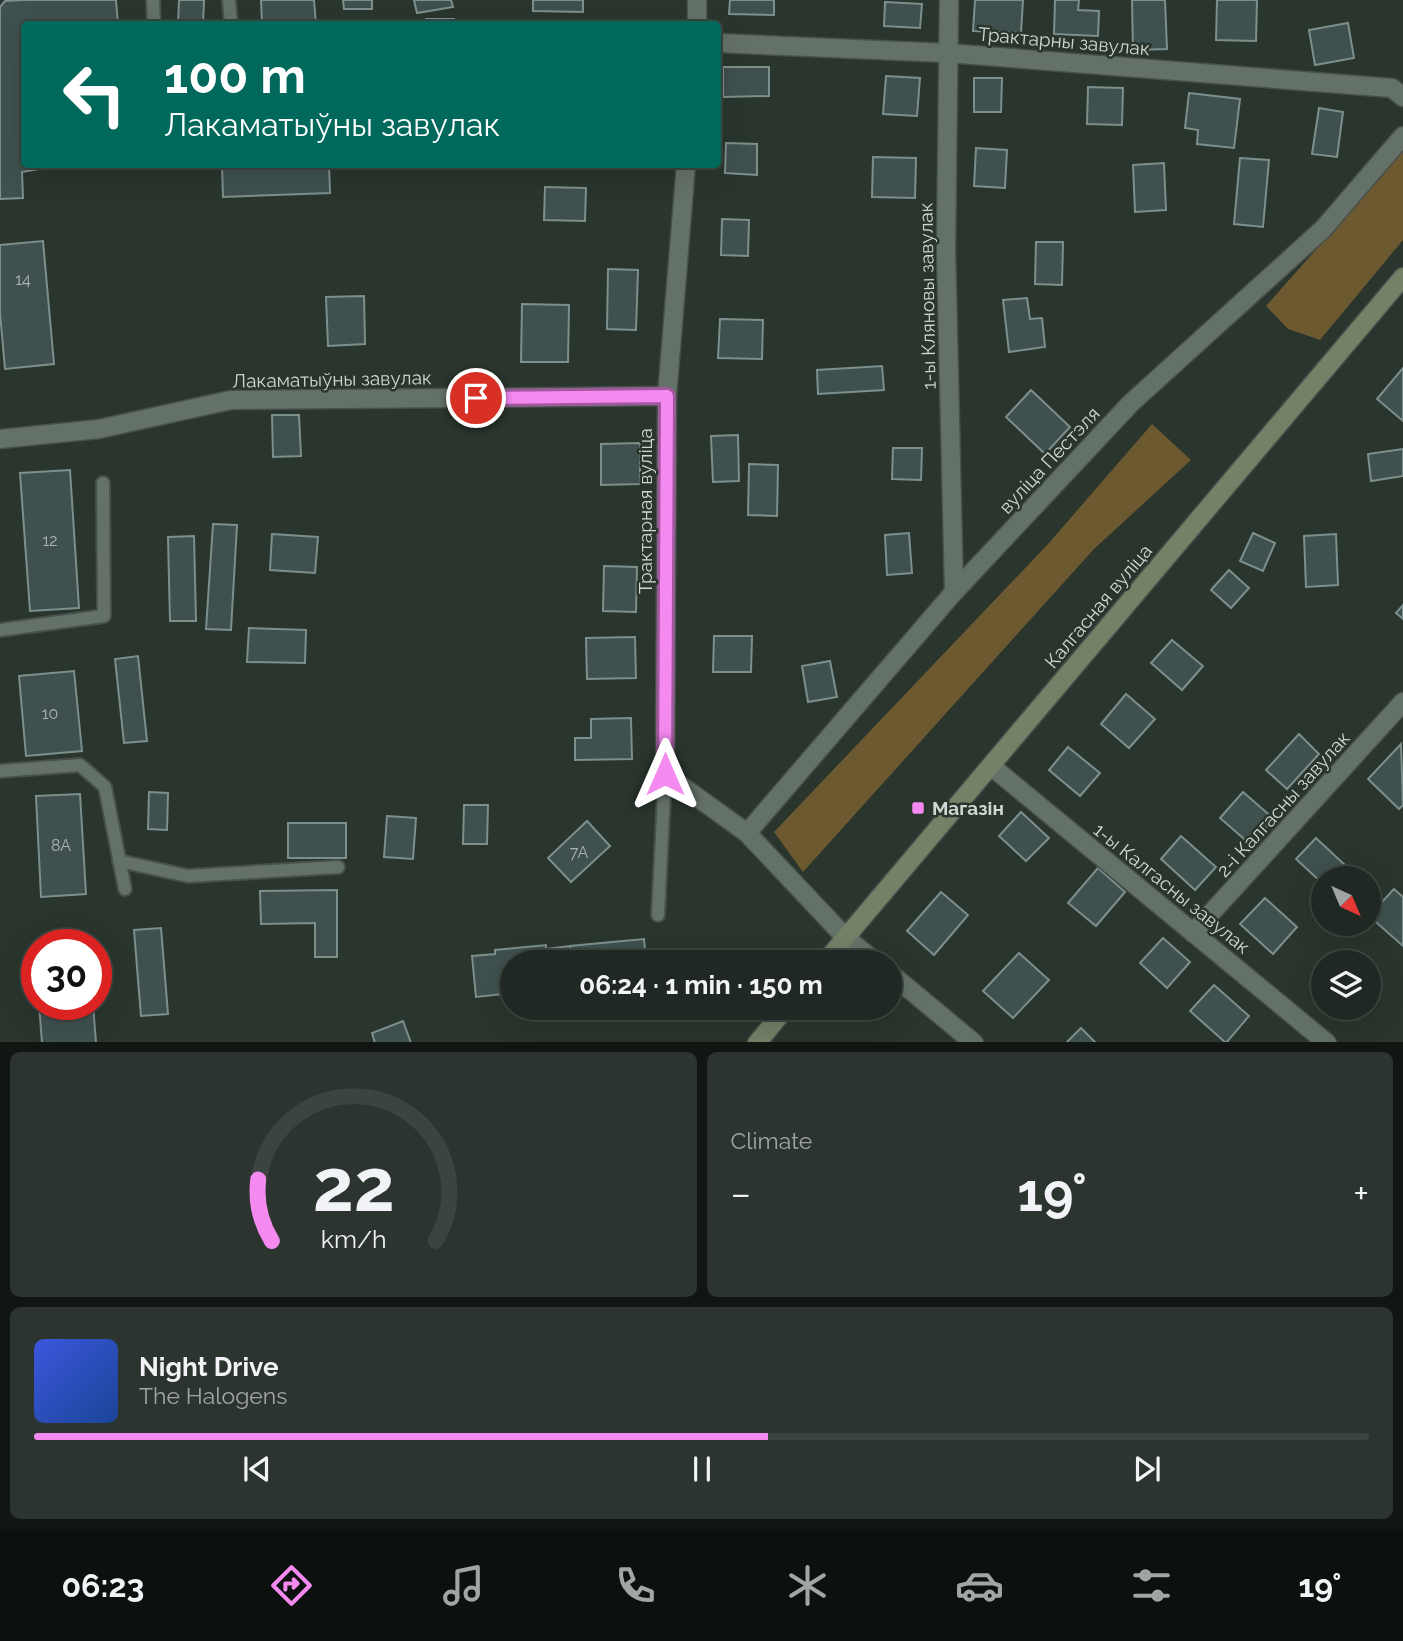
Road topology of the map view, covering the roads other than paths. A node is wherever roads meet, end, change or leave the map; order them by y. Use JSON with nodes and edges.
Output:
{"nodes":[{"id":1,"x":153,"y":0,"type":"edge"},
{"id":2,"x":229,"y":0,"type":"edge"},
{"id":3,"x":697,"y":0,"type":"edge"},
{"id":4,"x":949,"y":0,"type":"edge"},
{"id":5,"x":154,"y":21,"type":"edge"},
{"id":6,"x":230,"y":21,"type":"edge"},
{"id":7,"x":696,"y":21,"type":"edge"},
{"id":8,"x":721,"y":43,"type":"edge"},
{"id":9,"x":947,"y":53,"type":"junction"},
{"id":10,"x":1403,"y":97,"type":"edge"},
{"id":11,"x":1403,"y":136,"type":"edge"},
{"id":12,"x":686,"y":168,"type":"edge"},
{"id":13,"x":1403,"y":277,"type":"edge"},
{"id":14,"x":667,"y":396,"type":"junction"},
{"id":15,"x":0,"y":439,"type":"edge"},
{"id":16,"x":103,"y":483,"type":"dead end"},
{"id":17,"x":954,"y":592,"type":"junction"},
{"id":18,"x":0,"y":630,"type":"edge"},
{"id":19,"x":1403,"y":702,"type":"edge"},
{"id":20,"x":991,"y":766,"type":"junction"},
{"id":21,"x":0,"y":771,"type":"edge"},
{"id":22,"x":665,"y":774,"type":"junction"},
{"id":23,"x":747,"y":833,"type":"junction"},
{"id":24,"x":119,"y":861,"type":"junction"},
{"id":25,"x":338,"y":867,"type":"dead end"},
{"id":26,"x":125,"y":889,"type":"dead end"},
{"id":27,"x":658,"y":915,"type":"dead end"},
{"id":28,"x":1193,"y":933,"type":"junction"},
{"id":29,"x":846,"y":937,"type":"junction"},
{"id":30,"x":835,"y":950,"type":"edge"},
{"id":31,"x":862,"y":950,"type":"edge"},
{"id":32,"x":902,"y":983,"type":"edge"},
{"id":33,"x":776,"y":1020,"type":"edge"},
{"id":34,"x":757,"y":1042,"type":"edge"},
{"id":35,"x":974,"y":1042,"type":"edge"},
{"id":36,"x":1327,"y":1042,"type":"edge"}],
"edges":[{"from":1,"to":5,"type":"lane"},
{"from":2,"to":6,"type":"lane"},
{"from":3,"to":7,"type":"street"},
{"from":4,"to":9,"type":"street","name":"1-ы Кляновы завулак"},
{"from":8,"to":9,"type":"street","name":"Трактарны завулак"},
{"from":9,"to":10,"type":"street","name":"Трактарны завулак"},
{"from":9,"to":17,"type":"street","name":"1-ы Кляновы завулак"},
{"from":11,"to":17,"type":"street","name":"вуліца Пестэля"},
{"from":12,"to":14,"type":"street","name":"Трактарная вуліца"},
{"from":13,"to":20,"type":"street","name":"Калгасная вуліца"},
{"from":14,"to":15,"type":"street","name":"Лакаматыўны завулак"},
{"from":14,"to":22,"type":"street","name":"Трактарная вуліца"},
{"from":16,"to":18,"type":"lane"},
{"from":17,"to":23,"type":"street","name":"вуліца Пестэля"},
{"from":19,"to":28,"type":"street","name":"2-і Калгасны завулак"},
{"from":20,"to":28,"type":"street","name":"1-ы Калгасны завулак"},
{"from":20,"to":29,"type":"street","name":"Калгасная вуліца"},
{"from":21,"to":24,"type":"lane"},
{"from":22,"to":23,"type":"street"},
{"from":22,"to":27,"type":"lane"},
{"from":23,"to":29,"type":"street"},
{"from":24,"to":25,"type":"lane"},
{"from":24,"to":26,"type":"lane"},
{"from":28,"to":36,"type":"street","name":"1-ы Калгасны завулак"},
{"from":29,"to":30,"type":"street","name":"Калгасная вуліца"},
{"from":29,"to":31,"type":"street"},
{"from":32,"to":35,"type":"street"},
{"from":33,"to":34,"type":"street"}]}
